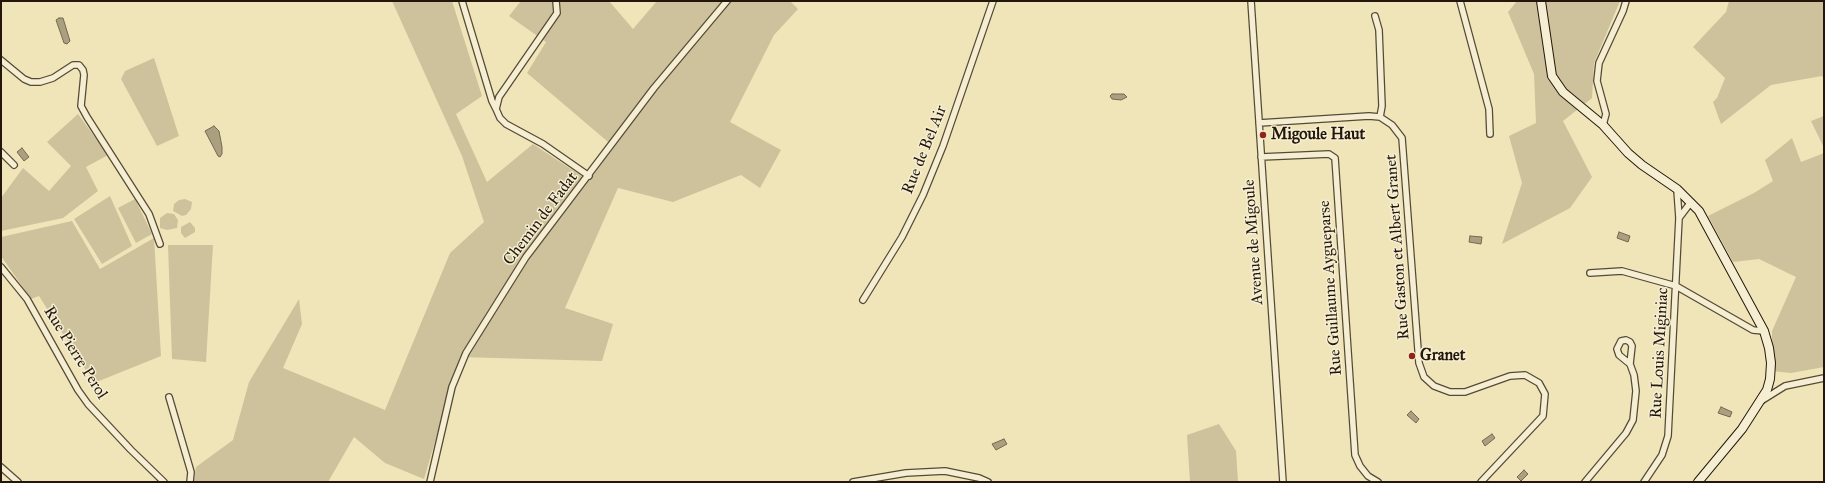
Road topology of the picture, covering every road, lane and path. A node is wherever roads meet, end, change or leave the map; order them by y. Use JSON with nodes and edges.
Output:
{"nodes":[{"id":1,"x":462,"y":1,"type":"edge"},
{"id":2,"x":556,"y":1,"type":"edge"},
{"id":3,"x":727,"y":1,"type":"edge"},
{"id":4,"x":993,"y":1,"type":"edge"},
{"id":5,"x":1251,"y":1,"type":"edge"},
{"id":6,"x":1460,"y":1,"type":"edge"},
{"id":7,"x":1541,"y":1,"type":"edge"},
{"id":8,"x":1626,"y":1,"type":"edge"},
{"id":9,"x":1375,"y":16,"type":"dead end"},
{"id":10,"x":1,"y":60,"type":"edge"},
{"id":11,"x":496,"y":109,"type":"junction"},
{"id":12,"x":1380,"y":117,"type":"junction"},
{"id":13,"x":1259,"y":123,"type":"junction"},
{"id":14,"x":1603,"y":125,"type":"junction"},
{"id":15,"x":1490,"y":134,"type":"dead end"},
{"id":16,"x":1,"y":152,"type":"edge"},
{"id":17,"x":1261,"y":157,"type":"junction"},
{"id":18,"x":14,"y":165,"type":"dead end"},
{"id":19,"x":589,"y":176,"type":"junction"},
{"id":20,"x":1677,"y":189,"type":"junction"},
{"id":21,"x":1691,"y":202,"type":"junction"},
{"id":22,"x":1679,"y":218,"type":"junction"},
{"id":23,"x":160,"y":244,"type":"dead end"},
{"id":24,"x":1,"y":267,"type":"edge"},
{"id":25,"x":1590,"y":273,"type":"dead end"},
{"id":26,"x":1676,"y":286,"type":"junction"},
{"id":27,"x":863,"y":300,"type":"dead end"},
{"id":28,"x":1764,"y":331,"type":"junction"},
{"id":29,"x":1630,"y":364,"type":"dead end"},
{"id":30,"x":1824,"y":378,"type":"edge"},
{"id":31,"x":169,"y":397,"type":"dead end"},
{"id":32,"x":1761,"y":401,"type":"junction"},
{"id":33,"x":1,"y":466,"type":"edge"},
{"id":34,"x":853,"y":480,"type":"edge"},
{"id":35,"x":18,"y":482,"type":"edge"},
{"id":36,"x":164,"y":482,"type":"edge"},
{"id":37,"x":190,"y":482,"type":"edge"},
{"id":38,"x":430,"y":482,"type":"edge"},
{"id":39,"x":988,"y":482,"type":"edge"},
{"id":40,"x":1283,"y":482,"type":"edge"},
{"id":41,"x":1378,"y":482,"type":"edge"},
{"id":42,"x":1481,"y":482,"type":"edge"},
{"id":43,"x":1585,"y":482,"type":"edge"},
{"id":44,"x":1644,"y":482,"type":"edge"},
{"id":45,"x":1698,"y":482,"type":"edge"}],
"edges":[{"from":1,"to":11,"type":"street"},
{"from":2,"to":11,"type":"street"},
{"from":3,"to":19,"type":"street","name":"Chemin de Fadat"},
{"from":4,"to":27,"type":"street","name":"Rue de Bel Air"},
{"from":5,"to":13,"type":"street","name":"Avenue de Migoule"},
{"from":6,"to":15,"type":"street"},
{"from":7,"to":14,"type":"street"},
{"from":8,"to":14,"type":"street"},
{"from":9,"to":12,"type":"street"},
{"from":10,"to":23,"type":"street"},
{"from":11,"to":19,"type":"street"},
{"from":12,"to":13,"type":"street"},
{"from":12,"to":42,"type":"street","name":"Rue Gaston et Albert Granet"},
{"from":13,"to":17,"type":"street","name":"Avenue de Migoule"},
{"from":14,"to":20,"type":"street"},
{"from":16,"to":18,"type":"street"},
{"from":17,"to":40,"type":"street","name":"Avenue de Migoule"},
{"from":17,"to":41,"type":"street","name":"Rue Guillaume Aygueparse"},
{"from":19,"to":38,"type":"street","name":"Chemin de Fadat"},
{"from":20,"to":21,"type":"street"},
{"from":20,"to":22,"type":"street","name":"Rue Louis Miginiac"},
{"from":21,"to":22,"type":"street"},
{"from":21,"to":28,"type":"street"},
{"from":22,"to":26,"type":"street","name":"Rue Louis Miginiac"},
{"from":24,"to":36,"type":"street","name":"Rue Pierre Perol"},
{"from":25,"to":26,"type":"street"},
{"from":26,"to":28,"type":"street"},
{"from":26,"to":44,"type":"street","name":"Rue Louis Miginiac"},
{"from":28,"to":32,"type":"street"},
{"from":29,"to":43,"type":"street"},
{"from":30,"to":32,"type":"street"},
{"from":31,"to":37,"type":"street"},
{"from":32,"to":45,"type":"street"},
{"from":33,"to":35,"type":"street"},
{"from":34,"to":39,"type":"street"}]}
